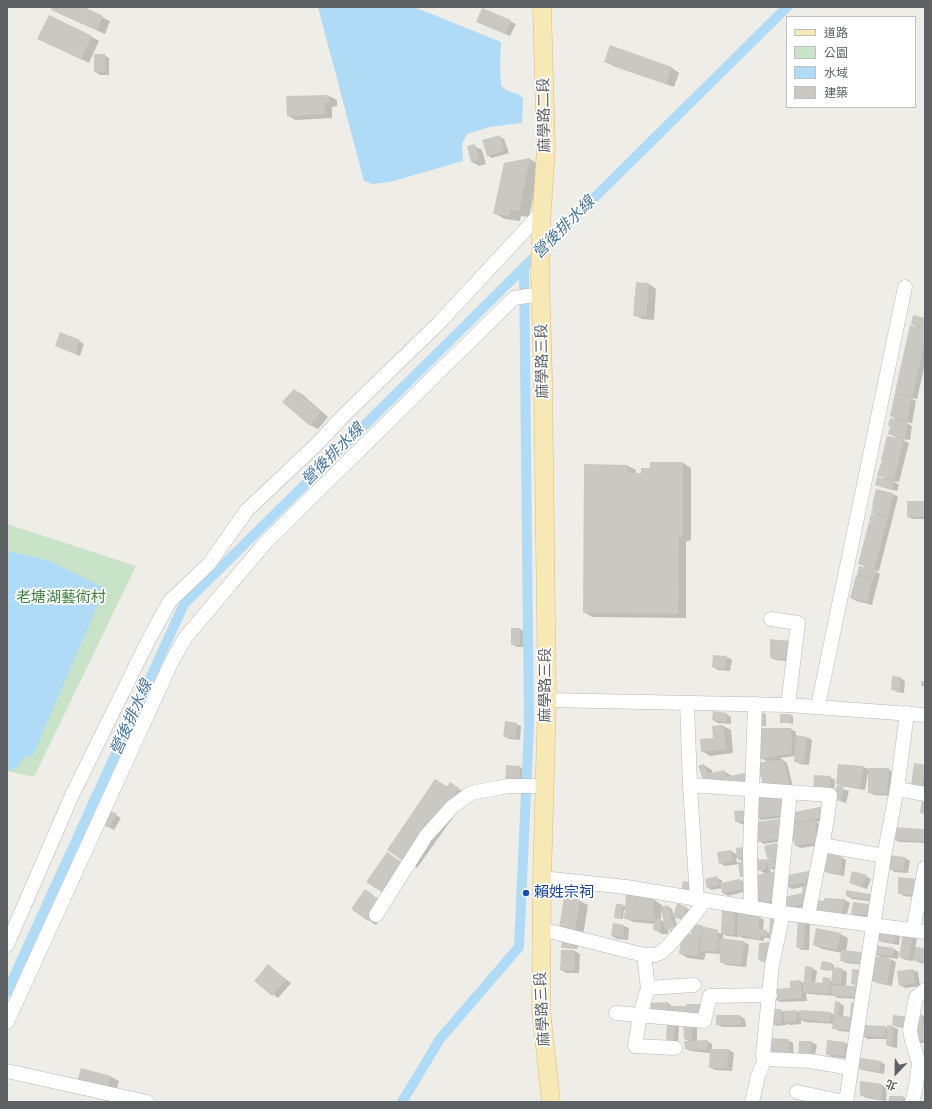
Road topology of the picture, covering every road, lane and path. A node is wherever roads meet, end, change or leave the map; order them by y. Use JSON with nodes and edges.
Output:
{"nodes":[{"id":1,"x":542,"y":7,"type":"edge"},
{"id":2,"x":542,"y":218,"type":"junction"},
{"id":3,"x":540,"y":268,"type":"joint"},
{"id":4,"x":906,"y":286,"type":"dead end"},
{"id":5,"x":541,"y":294,"type":"junction"},
{"id":6,"x":771,"y":619,"type":"dead end"},
{"id":7,"x":547,"y":700,"type":"junction"},
{"id":8,"x":687,"y":703,"type":"junction"},
{"id":9,"x":755,"y":704,"type":"junction"},
{"id":10,"x":788,"y":705,"type":"junction"},
{"id":11,"x":818,"y":706,"type":"junction"},
{"id":12,"x":907,"y":713,"type":"junction"},
{"id":13,"x":925,"y":715,"type":"edge"},
{"id":14,"x":690,"y":785,"type":"junction"},
{"id":15,"x":544,"y":786,"type":"junction"},
{"id":16,"x":751,"y":789,"type":"junction"},
{"id":17,"x":897,"y":789,"type":"junction"},
{"id":18,"x":790,"y":792,"type":"junction"},
{"id":19,"x":925,"y":794,"type":"edge"},
{"id":20,"x":822,"y":845,"type":"junction"},
{"id":21,"x":884,"y":856,"type":"junction"},
{"id":22,"x":924,"y":877,"type":"edge"},
{"id":23,"x":542,"y":878,"type":"junction"},
{"id":24,"x":700,"y":900,"type":"junction"},
{"id":25,"x":751,"y":908,"type":"junction"},
{"id":26,"x":781,"y":913,"type":"junction"},
{"id":27,"x":376,"y":914,"type":"dead end"},
{"id":28,"x":808,"y":916,"type":"junction"},
{"id":29,"x":873,"y":924,"type":"junction"},
{"id":30,"x":541,"y":928,"type":"junction"},
{"id":31,"x":919,"y":931,"type":"edge"},
{"id":32,"x":7,"y":945,"type":"edge"},
{"id":33,"x":644,"y":955,"type":"junction"},
{"id":34,"x":694,"y":985,"type":"dead end"},
{"id":35,"x":648,"y":988,"type":"junction"},
{"id":36,"x":925,"y":990,"type":"edge"},
{"id":37,"x":770,"y":995,"type":"junction"},
{"id":38,"x":616,"y":1013,"type":"dead end"},
{"id":39,"x":640,"y":1015,"type":"junction"},
{"id":40,"x":7,"y":1022,"type":"edge"},
{"id":41,"x":676,"y":1048,"type":"dead end"},
{"id":42,"x":766,"y":1059,"type":"junction"},
{"id":43,"x":851,"y":1068,"type":"junction"},
{"id":44,"x":7,"y":1071,"type":"edge"},
{"id":45,"x":797,"y":1092,"type":"dead end"},
{"id":46,"x":147,"y":1102,"type":"edge"},
{"id":47,"x":551,"y":1102,"type":"edge"},
{"id":48,"x":752,"y":1102,"type":"edge"},
{"id":49,"x":845,"y":1102,"type":"edge"},
{"id":50,"x":912,"y":1102,"type":"edge"}],
"edges":[{"from":1,"to":2,"type":"main road","name":"麻學路二段"},
{"from":2,"to":3,"type":"main road","name":"麻學路二段"},
{"from":2,"to":32,"type":"street"},
{"from":3,"to":5,"type":"main road","name":"麻學路三段"},
{"from":4,"to":11,"type":"street"},
{"from":5,"to":7,"type":"main road","name":"麻學路三段"},
{"from":5,"to":40,"type":"street"},
{"from":6,"to":10,"type":"street"},
{"from":7,"to":8,"type":"street"},
{"from":7,"to":15,"type":"main road","name":"麻學路三段"},
{"from":8,"to":9,"type":"street"},
{"from":8,"to":14,"type":"street"},
{"from":9,"to":10,"type":"street"},
{"from":9,"to":16,"type":"street"},
{"from":10,"to":11,"type":"street"},
{"from":11,"to":12,"type":"street"},
{"from":12,"to":13,"type":"street"},
{"from":12,"to":17,"type":"street"},
{"from":14,"to":16,"type":"street"},
{"from":14,"to":24,"type":"street"},
{"from":15,"to":23,"type":"main road","name":"麻學路三段"},
{"from":15,"to":27,"type":"street"},
{"from":16,"to":18,"type":"street"},
{"from":16,"to":25,"type":"street"},
{"from":17,"to":19,"type":"street"},
{"from":17,"to":21,"type":"street"},
{"from":18,"to":20,"type":"street"},
{"from":18,"to":26,"type":"street"},
{"from":20,"to":21,"type":"street"},
{"from":20,"to":28,"type":"street"},
{"from":21,"to":29,"type":"street"},
{"from":22,"to":31,"type":"street"},
{"from":23,"to":24,"type":"street"},
{"from":23,"to":30,"type":"main road","name":"麻學路三段"},
{"from":24,"to":25,"type":"street"},
{"from":24,"to":33,"type":"street"},
{"from":25,"to":26,"type":"street"},
{"from":26,"to":28,"type":"street"},
{"from":26,"to":37,"type":"street"},
{"from":28,"to":29,"type":"street"},
{"from":29,"to":31,"type":"street"},
{"from":29,"to":43,"type":"street"},
{"from":30,"to":33,"type":"street"},
{"from":30,"to":47,"type":"main road","name":"麻學路三段"},
{"from":33,"to":35,"type":"street"},
{"from":34,"to":35,"type":"street"},
{"from":35,"to":39,"type":"street"},
{"from":36,"to":50,"type":"street"},
{"from":37,"to":39,"type":"street"},
{"from":37,"to":42,"type":"street"},
{"from":38,"to":39,"type":"street"},
{"from":39,"to":41,"type":"street"},
{"from":42,"to":43,"type":"street"},
{"from":42,"to":48,"type":"street"},
{"from":43,"to":49,"type":"street"},
{"from":44,"to":46,"type":"street"},
{"from":45,"to":49,"type":"street"}]}
